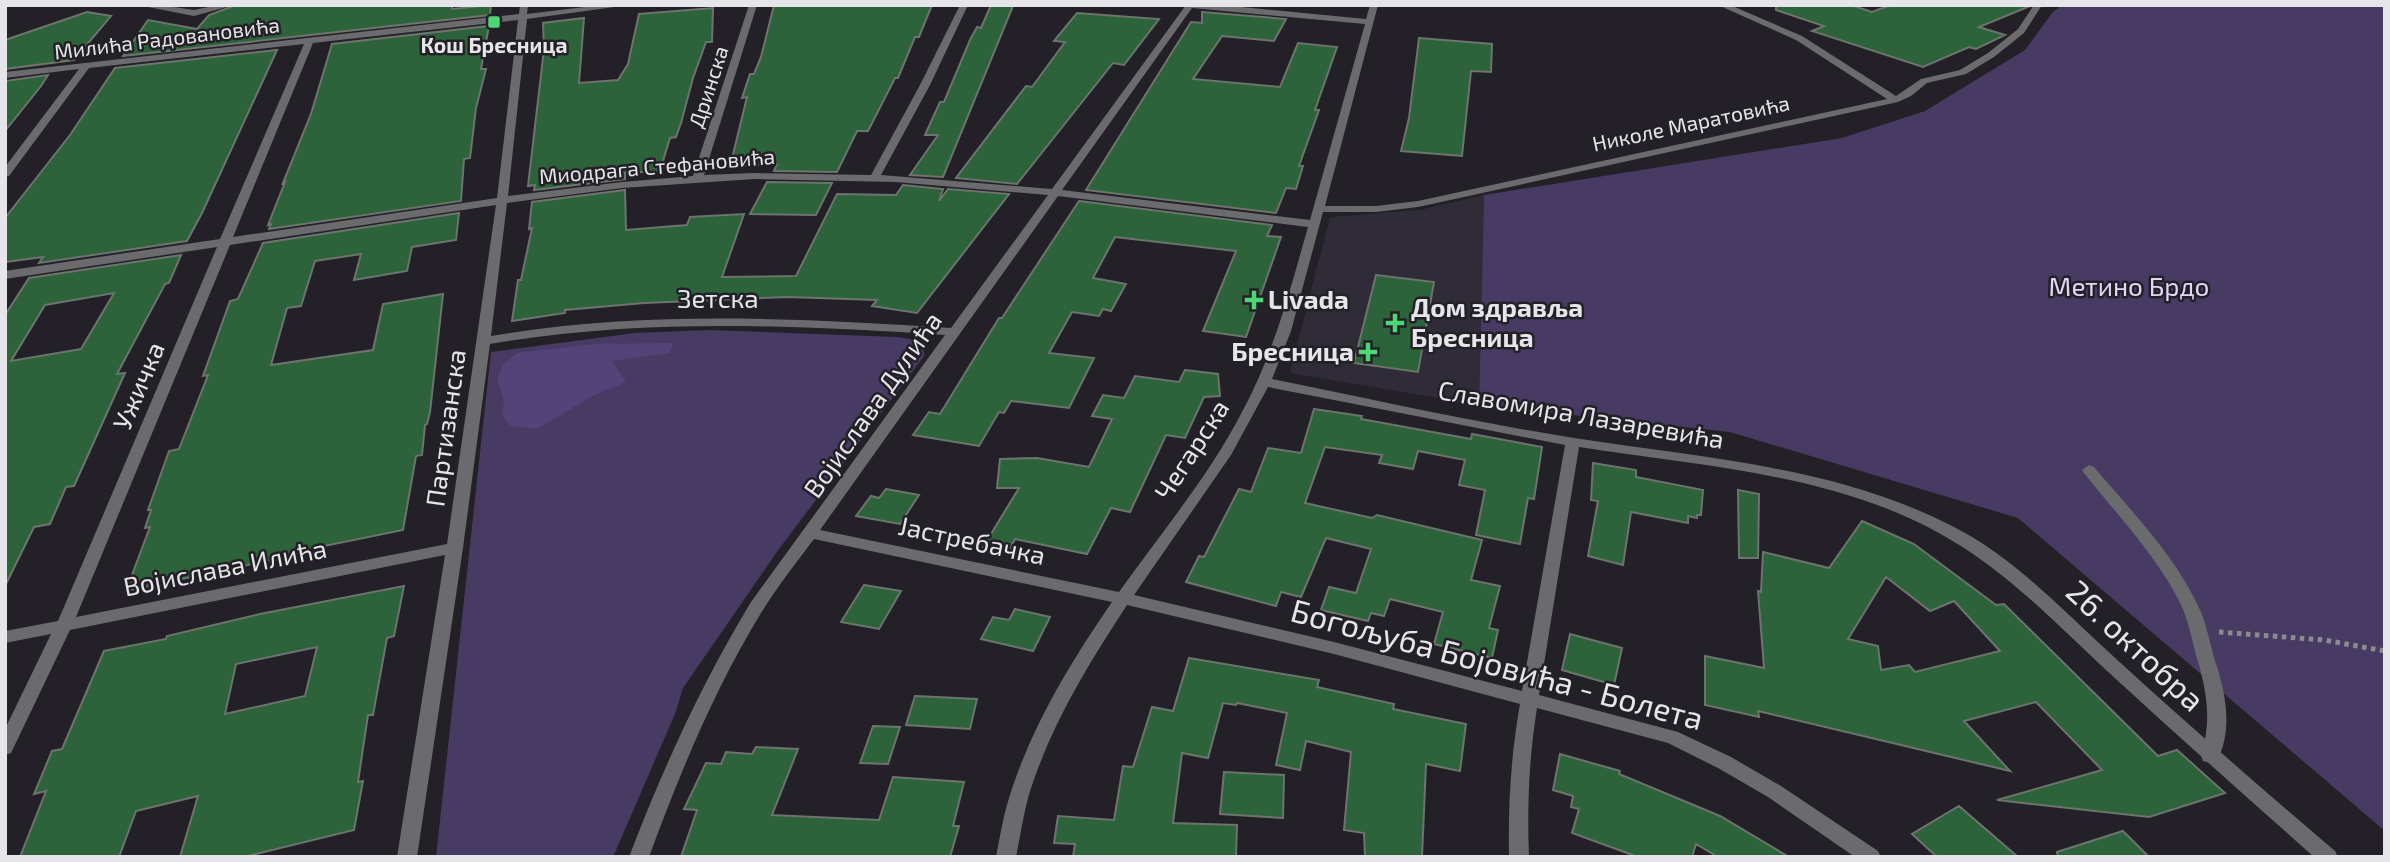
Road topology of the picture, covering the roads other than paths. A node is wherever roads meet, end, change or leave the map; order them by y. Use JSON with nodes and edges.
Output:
{"nodes":[{"id":1,"x":142,"y":5,"type":"edge"},
{"id":2,"x":230,"y":5,"type":"edge"},
{"id":3,"x":625,"y":5,"type":"edge"},
{"id":4,"x":753,"y":5,"type":"edge"},
{"id":5,"x":964,"y":5,"type":"edge"},
{"id":6,"x":1191,"y":5,"type":"edge"},
{"id":7,"x":1374,"y":5,"type":"edge"},
{"id":8,"x":1722,"y":5,"type":"edge"},
{"id":9,"x":2038,"y":5,"type":"edge"},
{"id":10,"x":1753,"y":7,"type":"dead end"},
{"id":11,"x":523,"y":11,"type":"edge"},
{"id":12,"x":1738,"y":12,"type":"junction"},
{"id":13,"x":1370,"y":22,"type":"junction"},
{"id":14,"x":310,"y":40,"type":"junction"},
{"id":15,"x":88,"y":65,"type":"junction"},
{"id":16,"x":5,"y":75,"type":"edge"},
{"id":17,"x":1895,"y":100,"type":"junction"},
{"id":18,"x":5,"y":174,"type":"edge"},
{"id":19,"x":875,"y":176,"type":"junction"},
{"id":20,"x":697,"y":178,"type":"junction"},
{"id":21,"x":1054,"y":191,"type":"junction"},
{"id":22,"x":502,"y":200,"type":"junction"},
{"id":23,"x":1320,"y":209,"type":"junction"},
{"id":24,"x":1314,"y":224,"type":"junction"},
{"id":25,"x":226,"y":242,"type":"junction"},
{"id":26,"x":5,"y":275,"type":"edge"},
{"id":27,"x":956,"y":332,"type":"junction"},
{"id":28,"x":482,"y":341,"type":"junction"},
{"id":29,"x":1265,"y":382,"type":"junction"},
{"id":30,"x":1573,"y":442,"type":"junction"},
{"id":31,"x":2089,"y":470,"type":"dead end"},
{"id":32,"x":1886,"y":503,"type":"joint"},
{"id":33,"x":813,"y":533,"type":"junction"},
{"id":34,"x":455,"y":548,"type":"junction"},
{"id":35,"x":1122,"y":598,"type":"junction"},
{"id":36,"x":64,"y":625,"type":"junction"},
{"id":37,"x":5,"y":637,"type":"edge"},
{"id":38,"x":1530,"y":698,"type":"junction"},
{"id":39,"x":5,"y":748,"type":"edge"},
{"id":40,"x":2210,"y":756,"type":"junction"},
{"id":41,"x":407,"y":857,"type":"edge"},
{"id":42,"x":639,"y":857,"type":"edge"},
{"id":43,"x":1006,"y":857,"type":"edge"},
{"id":44,"x":1519,"y":857,"type":"edge"},
{"id":45,"x":1871,"y":857,"type":"edge"},
{"id":46,"x":2328,"y":857,"type":"edge"}],
"edges":[{"from":1,"to":2,"type":"street"},
{"from":3,"to":11,"type":"street","name":"Милића Радовановића"},
{"from":4,"to":20,"type":"street","name":"Дринска"},
{"from":5,"to":19,"type":"street"},
{"from":6,"to":13,"type":"street"},
{"from":6,"to":21,"type":"street","name":"Војислава Дулића"},
{"from":7,"to":13,"type":"street","name":"Чегарска"},
{"from":8,"to":12,"type":"street"},
{"from":9,"to":17,"type":"street","name":"Николе Маратовића"},
{"from":10,"to":12,"type":"street"},
{"from":11,"to":14,"type":"street","name":"Милића Радовановића"},
{"from":11,"to":22,"type":"street","name":"Партизанска"},
{"from":12,"to":17,"type":"street"},
{"from":13,"to":23,"type":"street","name":"Чегарска"},
{"from":14,"to":15,"type":"street","name":"Милића Радовановића"},
{"from":14,"to":25,"type":"street","name":"Ужичка"},
{"from":15,"to":16,"type":"street","name":"Милића Радовановића"},
{"from":15,"to":18,"type":"street"},
{"from":17,"to":23,"type":"street","name":"Николе Маратовића"},
{"from":19,"to":20,"type":"street","name":"Миодрага Стефановића"},
{"from":19,"to":21,"type":"street","name":"Миодрага Стефановића"},
{"from":20,"to":22,"type":"street","name":"Миодрага Стефановића"},
{"from":21,"to":24,"type":"street","name":"Миодрага Стефановића"},
{"from":21,"to":27,"type":"street","name":"Војислава Дулића"},
{"from":22,"to":25,"type":"street","name":"Миодрага Стефановића"},
{"from":22,"to":28,"type":"street","name":"Партизанска"},
{"from":23,"to":24,"type":"street","name":"Чегарска"},
{"from":24,"to":29,"type":"street","name":"Чегарска"},
{"from":25,"to":26,"type":"street","name":"Миодрага Стефановића"},
{"from":25,"to":36,"type":"street","name":"Ужичка"},
{"from":27,"to":28,"type":"street","name":"Зетска"},
{"from":27,"to":33,"type":"street","name":"Војислава Дулића"},
{"from":28,"to":34,"type":"street","name":"Партизанска"},
{"from":29,"to":30,"type":"street","name":"Славомира Лазаревића"},
{"from":29,"to":35,"type":"street","name":"Чегарска"},
{"from":30,"to":32,"type":"street","name":"Славомира Лазаревића"},
{"from":30,"to":38,"type":"street"},
{"from":31,"to":40,"type":"street"},
{"from":32,"to":40,"type":"street","name":"26. октобра"},
{"from":33,"to":35,"type":"street","name":"Јастребачка"},
{"from":33,"to":42,"type":"street","name":"Војислава Дулића"},
{"from":34,"to":36,"type":"street","name":"Војислава Илића"},
{"from":34,"to":41,"type":"street","name":"Партизанска"},
{"from":35,"to":38,"type":"street","name":"Богољуба Бојовића - Болета"},
{"from":35,"to":43,"type":"street","name":"Чегарска"},
{"from":36,"to":37,"type":"street","name":"Војислава Илића"},
{"from":36,"to":39,"type":"street","name":"Ужичка"},
{"from":38,"to":44,"type":"street"},
{"from":38,"to":45,"type":"street","name":"Богољуба Бојовића - Болета"},
{"from":40,"to":46,"type":"street","name":"26. октобра"}]}
